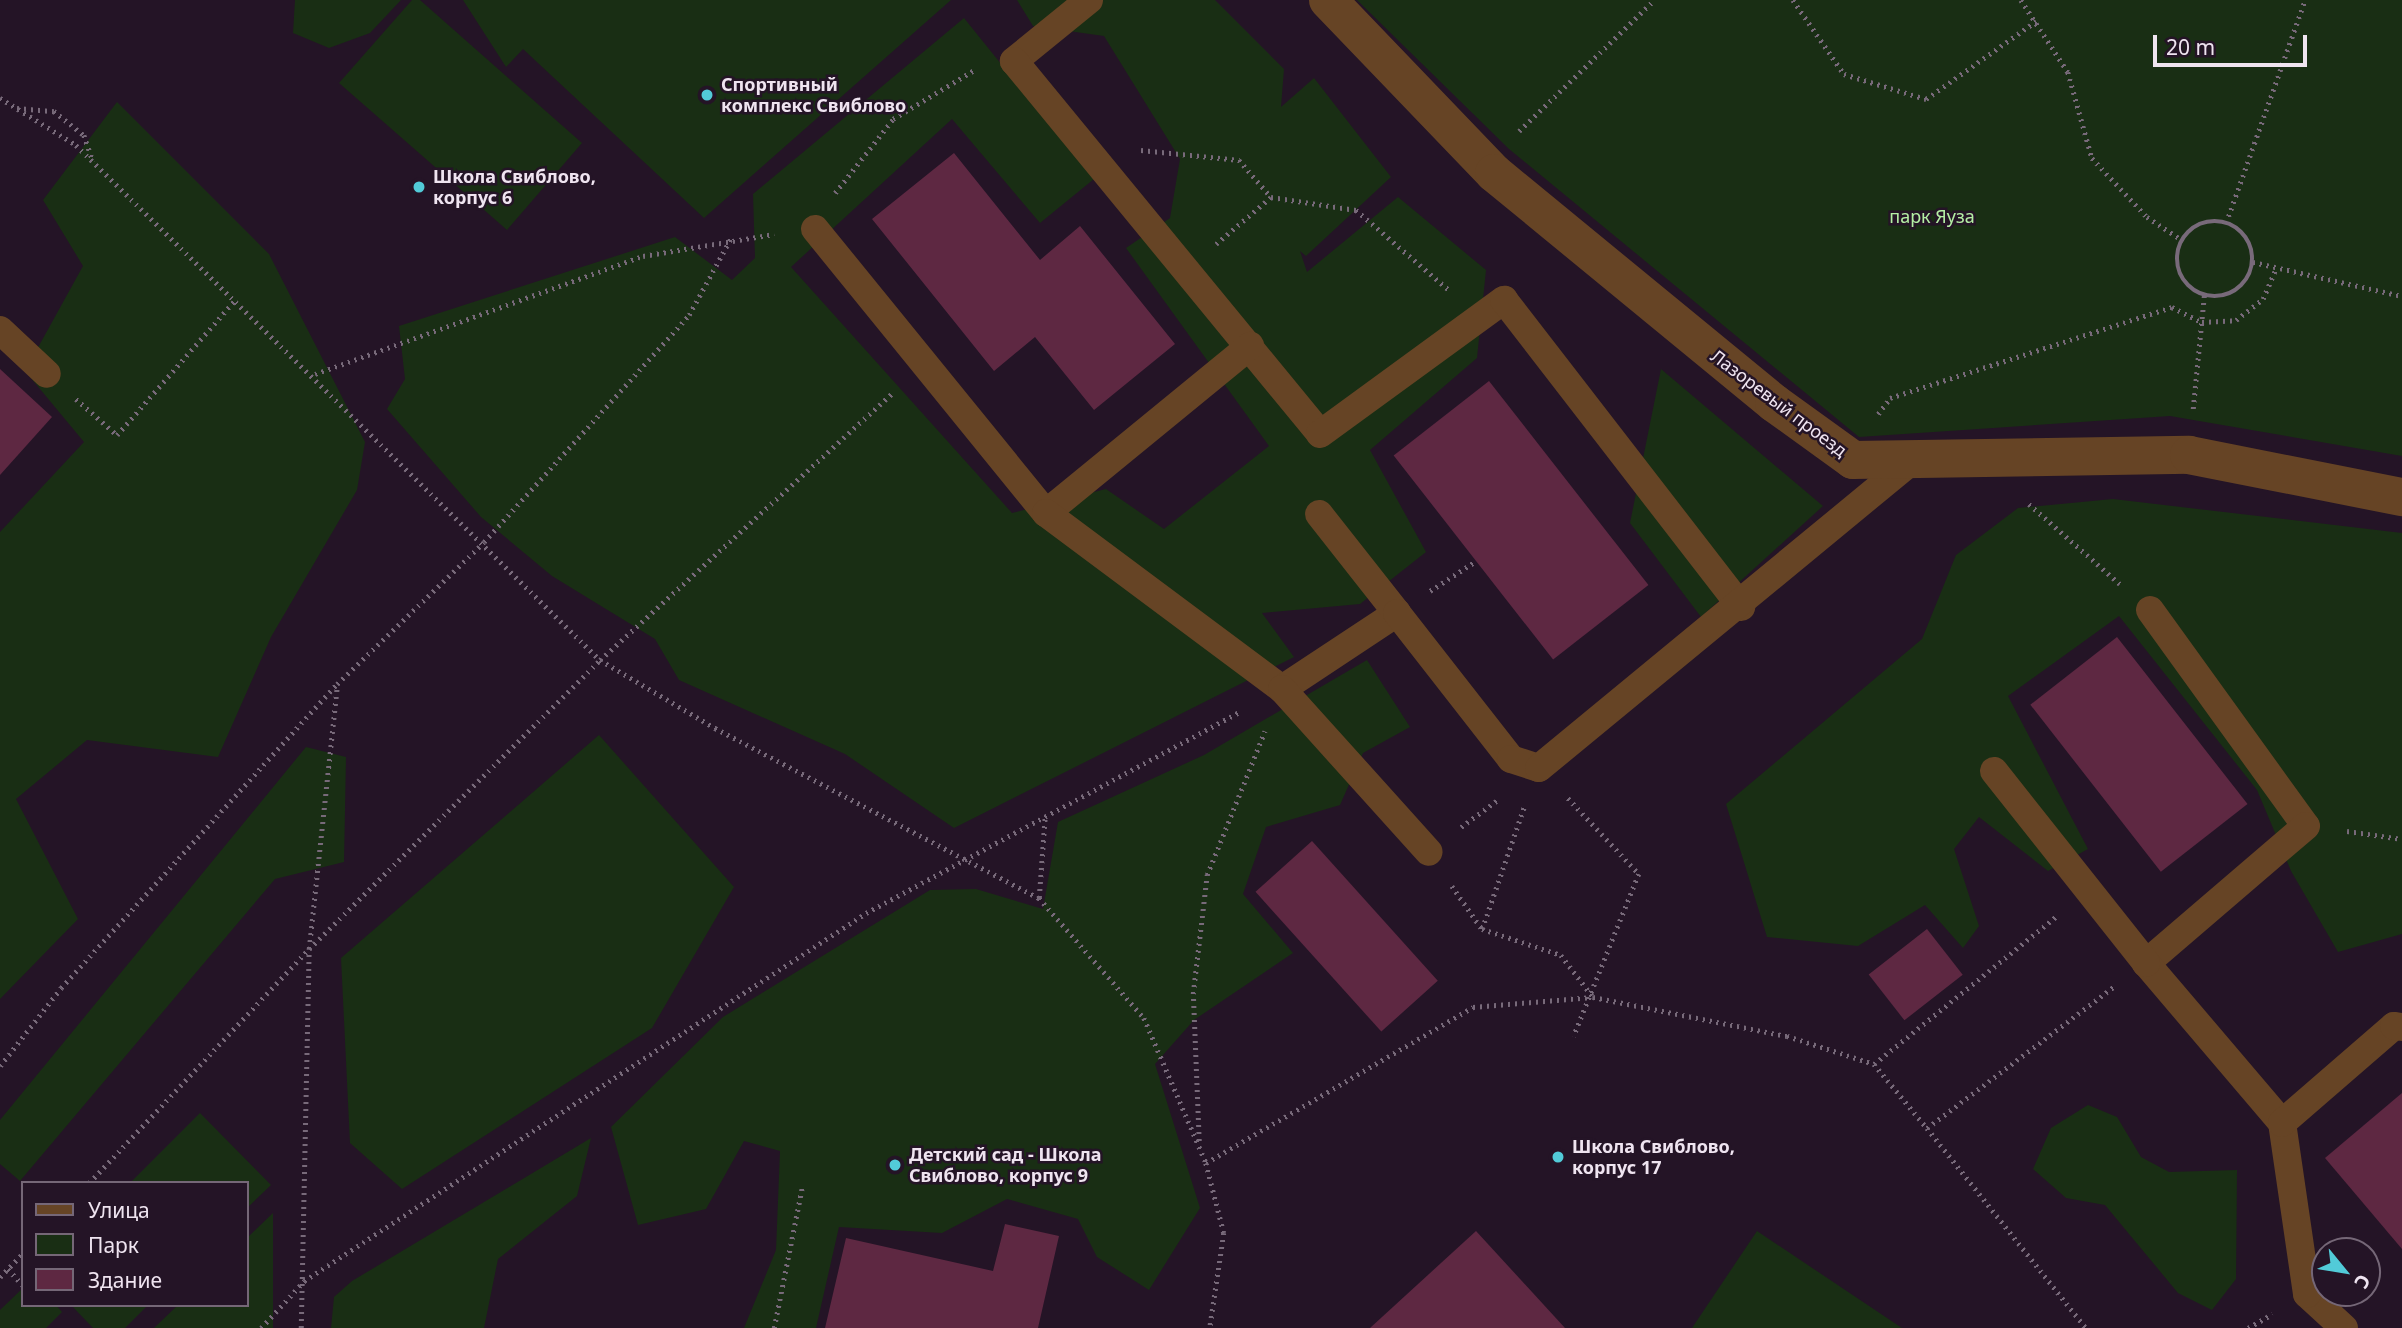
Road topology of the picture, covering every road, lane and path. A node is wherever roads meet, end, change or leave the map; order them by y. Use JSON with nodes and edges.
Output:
{"nodes":[{"id":1,"x":1089,"y":0,"type":"edge"},
{"id":2,"x":1328,"y":0,"type":"edge"},
{"id":3,"x":1654,"y":0,"type":"edge"},
{"id":4,"x":1793,"y":0,"type":"edge"},
{"id":5,"x":2021,"y":0,"type":"edge"},
{"id":6,"x":2305,"y":0,"type":"edge"},
{"id":7,"x":2036,"y":21,"type":"junction"},
{"id":8,"x":1014,"y":61,"type":"junction"},
{"id":9,"x":0,"y":97,"type":"edge"},
{"id":10,"x":16,"y":108,"type":"junction"},
{"id":11,"x":1511,"y":139,"type":"dead end"},
{"id":12,"x":1081,"y":144,"type":"junction"},
{"id":13,"x":94,"y":163,"type":"junction"},
{"id":14,"x":1270,"y":197,"type":"junction"},
{"id":15,"x":2226,"y":223,"type":"junction"},
{"id":16,"x":816,"y":229,"type":"junction"},
{"id":17,"x":731,"y":239,"type":"junction"},
{"id":18,"x":2182,"y":240,"type":"junction"},
{"id":19,"x":2253,"y":262,"type":"junction"},
{"id":20,"x":2276,"y":268,"type":"junction"},
{"id":21,"x":1186,"y":271,"type":"junction"},
{"id":22,"x":2204,"y":296,"type":"junction"},
{"id":23,"x":2402,"y":296,"type":"edge"},
{"id":24,"x":236,"y":299,"type":"junction"},
{"id":25,"x":1481,"y":317,"type":"junction"},
{"id":26,"x":2202,"y":322,"type":"junction"},
{"id":27,"x":0,"y":330,"type":"edge"},
{"id":28,"x":1250,"y":346,"type":"junction"},
{"id":29,"x":923,"y":365,"type":"junction"},
{"id":30,"x":47,"y":374,"type":"joint"},
{"id":31,"x":315,"y":374,"type":"junction"},
{"id":32,"x":1875,"y":417,"type":"dead end"},
{"id":33,"x":2189,"y":455,"type":"junction"},
{"id":34,"x":1975,"y":457,"type":"junction"},
{"id":35,"x":1914,"y":459,"type":"junction"},
{"id":36,"x":2402,"y":497,"type":"edge"},
{"id":37,"x":1046,"y":513,"type":"junction"},
{"id":38,"x":1319,"y":514,"type":"dead end"},
{"id":39,"x":484,"y":542,"type":"junction"},
{"id":40,"x":1476,"y":561,"type":"dead end"},
{"id":41,"x":1741,"y":607,"type":"junction"},
{"id":42,"x":2150,"y":610,"type":"joint"},
{"id":43,"x":1397,"y":613,"type":"junction"},
{"id":44,"x":600,"y":660,"type":"junction"},
{"id":45,"x":337,"y":684,"type":"junction"},
{"id":46,"x":1282,"y":689,"type":"junction"},
{"id":47,"x":1539,"y":768,"type":"junction"},
{"id":48,"x":1994,"y":771,"type":"dead end"},
{"id":49,"x":1509,"y":791,"type":"dead end"},
{"id":50,"x":1524,"y":806,"type":"dead end"},
{"id":51,"x":1045,"y":816,"type":"junction"},
{"id":52,"x":2306,"y":825,"type":"junction"},
{"id":53,"x":1461,"y":827,"type":"dead end"},
{"id":54,"x":2402,"y":839,"type":"edge"},
{"id":55,"x":1429,"y":852,"type":"joint"},
{"id":56,"x":965,"y":859,"type":"junction"},
{"id":57,"x":2091,"y":888,"type":"junction"},
{"id":58,"x":1039,"y":898,"type":"junction"},
{"id":59,"x":1482,"y":929,"type":"junction"},
{"id":60,"x":309,"y":949,"type":"junction"},
{"id":61,"x":2146,"y":963,"type":"junction"},
{"id":62,"x":1593,"y":997,"type":"junction"},
{"id":63,"x":2402,"y":1027,"type":"edge"},
{"id":64,"x":1573,"y":1036,"type":"dead end"},
{"id":65,"x":1874,"y":1065,"type":"junction"},
{"id":66,"x":0,"y":1066,"type":"edge"},
{"id":67,"x":2282,"y":1123,"type":"junction"},
{"id":68,"x":1927,"y":1128,"type":"junction"},
{"id":69,"x":1199,"y":1145,"type":"junction"},
{"id":70,"x":1206,"y":1163,"type":"junction"},
{"id":71,"x":91,"y":1181,"type":"edge"},
{"id":72,"x":802,"y":1188,"type":"dead end"},
{"id":73,"x":21,"y":1255,"type":"edge"},
{"id":74,"x":8,"y":1269,"type":"junction"},
{"id":75,"x":0,"y":1277,"type":"edge"},
{"id":76,"x":304,"y":1281,"type":"junction"},
{"id":77,"x":21,"y":1283,"type":"edge"},
{"id":78,"x":261,"y":1328,"type":"edge"},
{"id":79,"x":301,"y":1328,"type":"edge"},
{"id":80,"x":774,"y":1328,"type":"edge"},
{"id":81,"x":1210,"y":1328,"type":"edge"},
{"id":82,"x":2086,"y":1328,"type":"edge"},
{"id":83,"x":2344,"y":1328,"type":"edge"}],
"edges":[{"from":1,"to":8,"type":"lane"},
{"from":2,"to":35,"type":"street","name":"Лазоревый проезд"},
{"from":3,"to":11,"type":"path"},
{"from":4,"to":7,"type":"path"},
{"from":5,"to":7,"type":"path"},
{"from":6,"to":15,"type":"path"},
{"from":7,"to":18,"type":"path"},
{"from":8,"to":12,"type":"lane"},
{"from":8,"to":16,"type":"path"},
{"from":9,"to":10,"type":"path"},
{"from":10,"to":13,"type":"path"},
{"from":10,"to":13,"type":"path"},
{"from":12,"to":14,"type":"path"},
{"from":12,"to":21,"type":"lane"},
{"from":13,"to":24,"type":"path"},
{"from":14,"to":21,"type":"path"},
{"from":14,"to":25,"type":"path"},
{"from":15,"to":18,"type":"path"},
{"from":15,"to":19,"type":"path"},
{"from":16,"to":17,"type":"path"},
{"from":16,"to":29,"type":"lane"},
{"from":17,"to":31,"type":"path"},
{"from":17,"to":39,"type":"path"},
{"from":18,"to":22,"type":"path"},
{"from":19,"to":20,"type":"path"},
{"from":19,"to":22,"type":"path"},
{"from":20,"to":23,"type":"path"},
{"from":20,"to":26,"type":"path"},
{"from":21,"to":28,"type":"lane"},
{"from":22,"to":26,"type":"path"},
{"from":24,"to":30,"type":"path"},
{"from":24,"to":31,"type":"path"},
{"from":25,"to":28,"type":"lane"},
{"from":25,"to":41,"type":"lane"},
{"from":26,"to":32,"type":"path"},
{"from":26,"to":33,"type":"path"},
{"from":27,"to":30,"type":"lane"},
{"from":28,"to":37,"type":"lane"},
{"from":29,"to":37,"type":"lane"},
{"from":29,"to":44,"type":"path"},
{"from":31,"to":39,"type":"path"},
{"from":33,"to":34,"type":"street","name":"Лазоревый проезд"},
{"from":33,"to":36,"type":"street","name":"Лазоревый проезд"},
{"from":34,"to":35,"type":"street","name":"Лазоревый проезд"},
{"from":34,"to":42,"type":"path"},
{"from":35,"to":41,"type":"lane"},
{"from":37,"to":46,"type":"lane"},
{"from":38,"to":43,"type":"lane"},
{"from":39,"to":44,"type":"path"},
{"from":39,"to":45,"type":"path"},
{"from":40,"to":43,"type":"path"},
{"from":41,"to":47,"type":"lane"},
{"from":42,"to":52,"type":"lane"},
{"from":43,"to":46,"type":"lane"},
{"from":43,"to":47,"type":"lane"},
{"from":44,"to":56,"type":"path"},
{"from":44,"to":60,"type":"path"},
{"from":45,"to":60,"type":"path"},
{"from":45,"to":66,"type":"path"},
{"from":46,"to":51,"type":"path"},
{"from":46,"to":55,"type":"lane"},
{"from":46,"to":69,"type":"path"},
{"from":47,"to":62,"type":"path"},
{"from":48,"to":57,"type":"lane"},
{"from":49,"to":53,"type":"path"},
{"from":50,"to":59,"type":"path"},
{"from":51,"to":56,"type":"path"},
{"from":51,"to":58,"type":"path"},
{"from":52,"to":54,"type":"path"},
{"from":52,"to":61,"type":"lane"},
{"from":55,"to":59,"type":"path"},
{"from":56,"to":58,"type":"path"},
{"from":56,"to":76,"type":"path"},
{"from":57,"to":61,"type":"lane"},
{"from":57,"to":65,"type":"path"},
{"from":58,"to":69,"type":"path"},
{"from":59,"to":62,"type":"path"},
{"from":60,"to":71,"type":"path"},
{"from":60,"to":76,"type":"path"},
{"from":61,"to":67,"type":"lane"},
{"from":61,"to":68,"type":"path"},
{"from":62,"to":64,"type":"path"},
{"from":62,"to":65,"type":"path"},
{"from":62,"to":70,"type":"path"},
{"from":63,"to":67,"type":"lane"},
{"from":65,"to":68,"type":"path"},
{"from":67,"to":83,"type":"lane"},
{"from":68,"to":82,"type":"path"},
{"from":69,"to":70,"type":"path"},
{"from":70,"to":81,"type":"path"},
{"from":72,"to":80,"type":"path"},
{"from":73,"to":74,"type":"path"},
{"from":74,"to":75,"type":"path"},
{"from":74,"to":77,"type":"path"},
{"from":76,"to":78,"type":"path"},
{"from":76,"to":79,"type":"path"}]}
